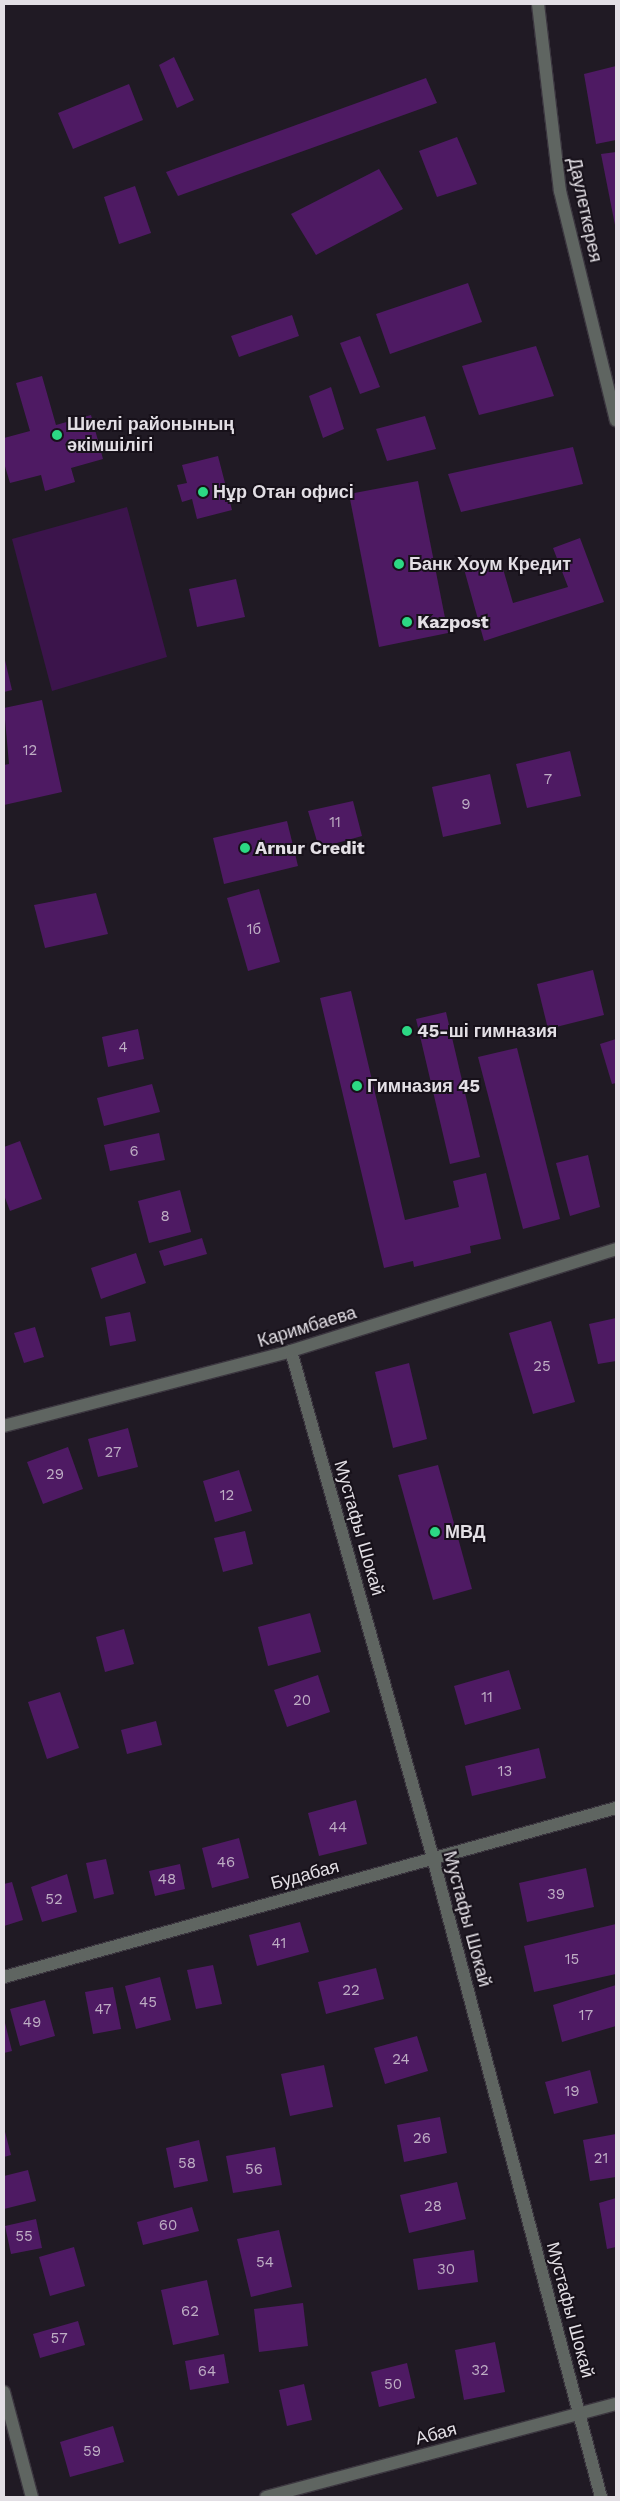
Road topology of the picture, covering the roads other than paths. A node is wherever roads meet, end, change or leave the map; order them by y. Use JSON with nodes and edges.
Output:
{"nodes":[{"id":1,"x":538,"y":4,"type":"edge"},
{"id":2,"x":616,"y":420,"type":"edge"},
{"id":3,"x":616,"y":1249,"type":"edge"},
{"id":4,"x":291,"y":1351,"type":"junction"},
{"id":5,"x":4,"y":1426,"type":"edge"},
{"id":6,"x":616,"y":1808,"type":"edge"},
{"id":7,"x":433,"y":1858,"type":"junction"},
{"id":8,"x":4,"y":1977,"type":"edge"},
{"id":9,"x":4,"y":2392,"type":"edge"},
{"id":10,"x":616,"y":2404,"type":"edge"},
{"id":11,"x":579,"y":2414,"type":"junction"},
{"id":12,"x":32,"y":2497,"type":"edge"},
{"id":13,"x":266,"y":2497,"type":"edge"},
{"id":14,"x":601,"y":2497,"type":"edge"}],
"edges":[{"from":1,"to":2,"type":"street","name":"Даулеткерея"},
{"from":3,"to":4,"type":"street","name":"Каримбаева"},
{"from":4,"to":5,"type":"street","name":"Каримбаева"},
{"from":4,"to":7,"type":"street","name":"Мустафы Шокай"},
{"from":6,"to":7,"type":"street","name":"Будабая"},
{"from":7,"to":8,"type":"street","name":"Будабая"},
{"from":7,"to":11,"type":"street","name":"Мустафы Шокай"},
{"from":9,"to":12,"type":"street"},
{"from":10,"to":11,"type":"street","name":"Абая"},
{"from":11,"to":13,"type":"street","name":"Абая"},
{"from":11,"to":14,"type":"street","name":"Мустафы Шокай"}]}
